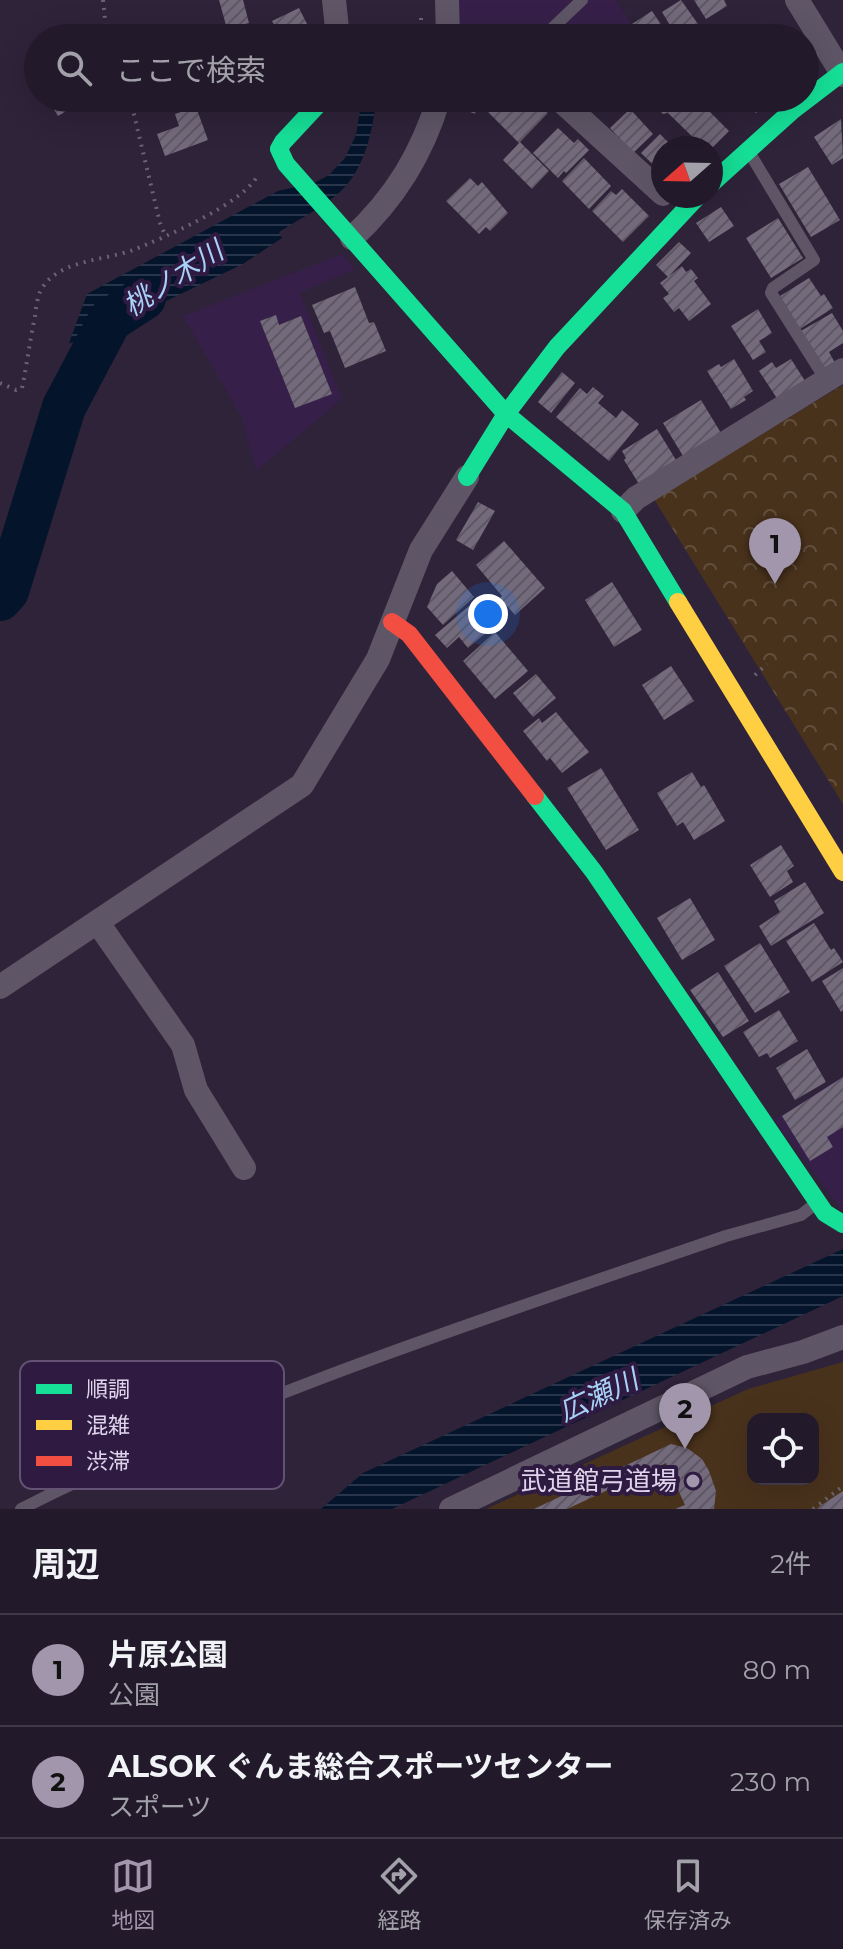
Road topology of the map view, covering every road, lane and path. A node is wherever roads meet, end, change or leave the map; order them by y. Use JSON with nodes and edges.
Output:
{"nodes":[{"id":1,"x":103,"y":0,"type":"edge"},
{"id":2,"x":334,"y":0,"type":"edge"},
{"id":3,"x":447,"y":0,"type":"edge"},
{"id":4,"x":582,"y":0,"type":"edge"},
{"id":5,"x":797,"y":0,"type":"edge"},
{"id":6,"x":421,"y":10,"type":"dead end"},
{"id":7,"x":106,"y":24,"type":"edge"},
{"id":8,"x":337,"y":24,"type":"edge"},
{"id":9,"x":421,"y":24,"type":"edge"},
{"id":10,"x":448,"y":24,"type":"edge"},
{"id":11,"x":557,"y":24,"type":"edge"},
{"id":12,"x":812,"y":24,"type":"edge"},
{"id":13,"x":819,"y":35,"type":"edge"},
{"id":14,"x":843,"y":73,"type":"edge"},
{"id":15,"x":819,"y":92,"type":"edge"},
{"id":16,"x":133,"y":112,"type":"edge"},
{"id":17,"x":314,"y":112,"type":"edge"},
{"id":18,"x":434,"y":112,"type":"edge"},
{"id":19,"x":574,"y":112,"type":"edge"},
{"id":20,"x":794,"y":112,"type":"edge"},
{"id":21,"x":748,"y":149,"type":"junction"},
{"id":22,"x":283,"y":157,"type":"junction"},
{"id":23,"x":723,"y":173,"type":"edge"},
{"id":24,"x":651,"y":178,"type":"edge"},
{"id":25,"x":671,"y":208,"type":"edge"},
{"id":26,"x":166,"y":236,"type":"junction"},
{"id":27,"x":352,"y":238,"type":"junction"},
{"id":28,"x":835,"y":375,"type":"edge"},
{"id":29,"x":0,"y":383,"type":"edge"},
{"id":30,"x":506,"y":414,"type":"junction"},
{"id":31,"x":467,"y":477,"type":"joint"},
{"id":32,"x":623,"y":511,"type":"junction"},
{"id":33,"x":392,"y":622,"type":"junction"},
{"id":34,"x":843,"y":872,"type":"edge"},
{"id":35,"x":98,"y":923,"type":"junction"},
{"id":36,"x":0,"y":987,"type":"edge"},
{"id":37,"x":244,"y":1168,"type":"dead end"},
{"id":38,"x":817,"y":1202,"type":"junction"},
{"id":39,"x":843,"y":1224,"type":"edge"},
{"id":40,"x":843,"y":1337,"type":"edge"},
{"id":41,"x":284,"y":1392,"type":"edge"},
{"id":42,"x":843,"y":1486,"type":"edge"},
{"id":43,"x":64,"y":1489,"type":"edge"},
{"id":44,"x":21,"y":1509,"type":"edge"},
{"id":45,"x":451,"y":1509,"type":"edge"},
{"id":46,"x":813,"y":1509,"type":"edge"}],
"edges":[{"from":1,"to":7,"type":"path"},
{"from":2,"to":8,"type":"street"},
{"from":3,"to":10,"type":"street"},
{"from":4,"to":11,"type":"lane"},
{"from":5,"to":12,"type":"street"},
{"from":6,"to":9,"type":"path"},
{"from":13,"to":14,"type":"street"},
{"from":14,"to":15,"type":"street"},
{"from":16,"to":26,"type":"path"},
{"from":17,"to":22,"type":"street"},
{"from":18,"to":27,"type":"street"},
{"from":19,"to":24,"type":"street"},
{"from":20,"to":21,"type":"street"},
{"from":21,"to":23,"type":"street"},
{"from":21,"to":28,"type":"lane"},
{"from":22,"to":26,"type":"path"},
{"from":22,"to":27,"type":"street"},
{"from":25,"to":30,"type":"street"},
{"from":26,"to":29,"type":"path"},
{"from":27,"to":30,"type":"street"},
{"from":28,"to":32,"type":"street"},
{"from":30,"to":31,"type":"street"},
{"from":30,"to":32,"type":"street"},
{"from":31,"to":33,"type":"street"},
{"from":32,"to":34,"type":"street"},
{"from":33,"to":35,"type":"street"},
{"from":33,"to":38,"type":"street"},
{"from":35,"to":36,"type":"street"},
{"from":35,"to":37,"type":"street"},
{"from":38,"to":39,"type":"street"},
{"from":38,"to":41,"type":"lane"},
{"from":40,"to":45,"type":"street"},
{"from":42,"to":46,"type":"path"},
{"from":43,"to":44,"type":"lane"}]}
